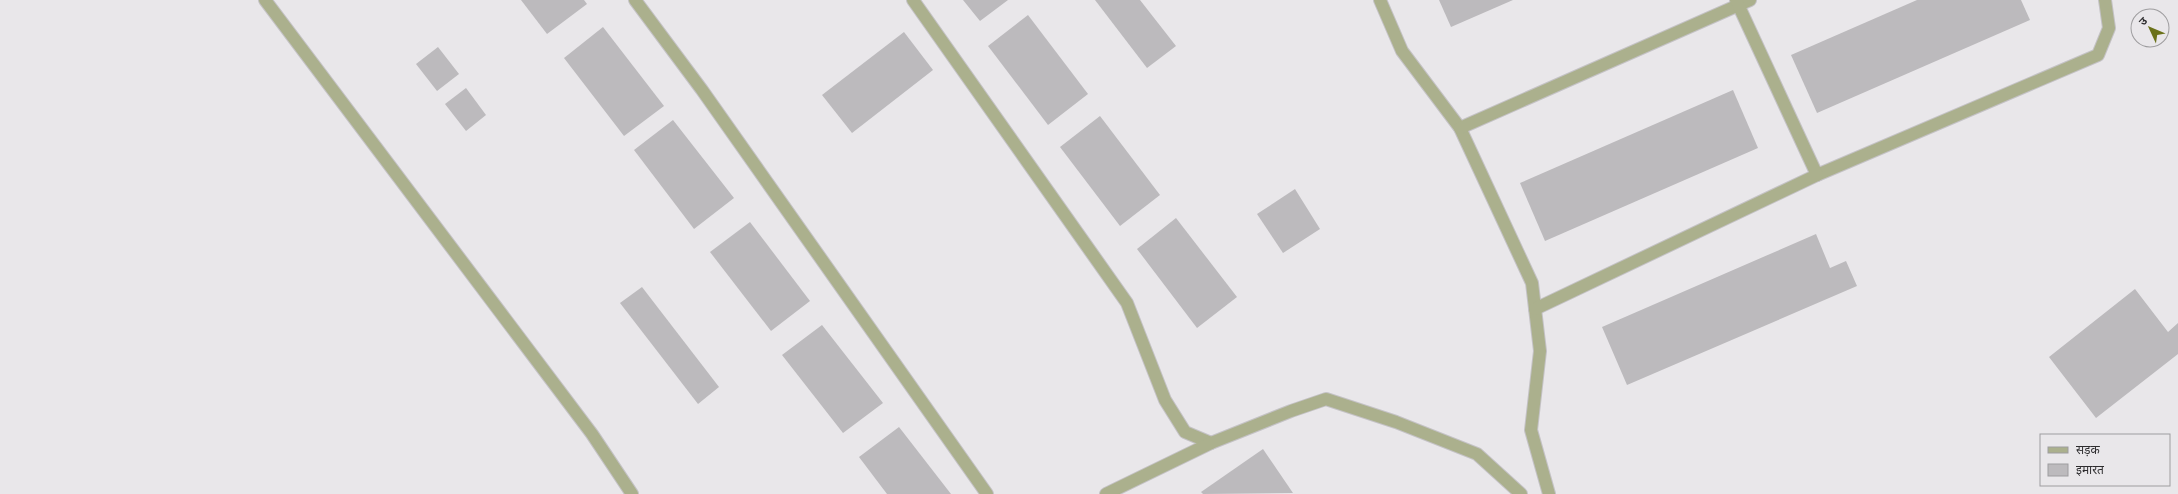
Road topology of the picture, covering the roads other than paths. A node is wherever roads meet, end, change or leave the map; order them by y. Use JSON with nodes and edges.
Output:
{"nodes":[{"id":1,"x":265,"y":0,"type":"edge"},
{"id":2,"x":635,"y":0,"type":"edge"},
{"id":3,"x":913,"y":0,"type":"edge"},
{"id":4,"x":1380,"y":0,"type":"edge"},
{"id":5,"x":2105,"y":0,"type":"edge"},
{"id":6,"x":1742,"y":2,"type":"edge"},
{"id":7,"x":1460,"y":128,"type":"junction"},
{"id":8,"x":1817,"y":176,"type":"junction"},
{"id":9,"x":1535,"y":309,"type":"junction"},
{"id":10,"x":1211,"y":443,"type":"junction"},
{"id":11,"x":632,"y":494,"type":"edge"},
{"id":12,"x":987,"y":494,"type":"edge"},
{"id":13,"x":1106,"y":494,"type":"edge"},
{"id":14,"x":1521,"y":494,"type":"edge"},
{"id":15,"x":1549,"y":494,"type":"edge"}],
"edges":[{"from":1,"to":11,"type":"street"},
{"from":2,"to":12,"type":"street"},
{"from":3,"to":10,"type":"street"},
{"from":4,"to":7,"type":"street"},
{"from":5,"to":8,"type":"street"},
{"from":6,"to":7,"type":"street"},
{"from":6,"to":8,"type":"street"},
{"from":7,"to":9,"type":"street"},
{"from":8,"to":9,"type":"street"},
{"from":9,"to":15,"type":"street"},
{"from":10,"to":13,"type":"street"},
{"from":10,"to":14,"type":"street"}]}
